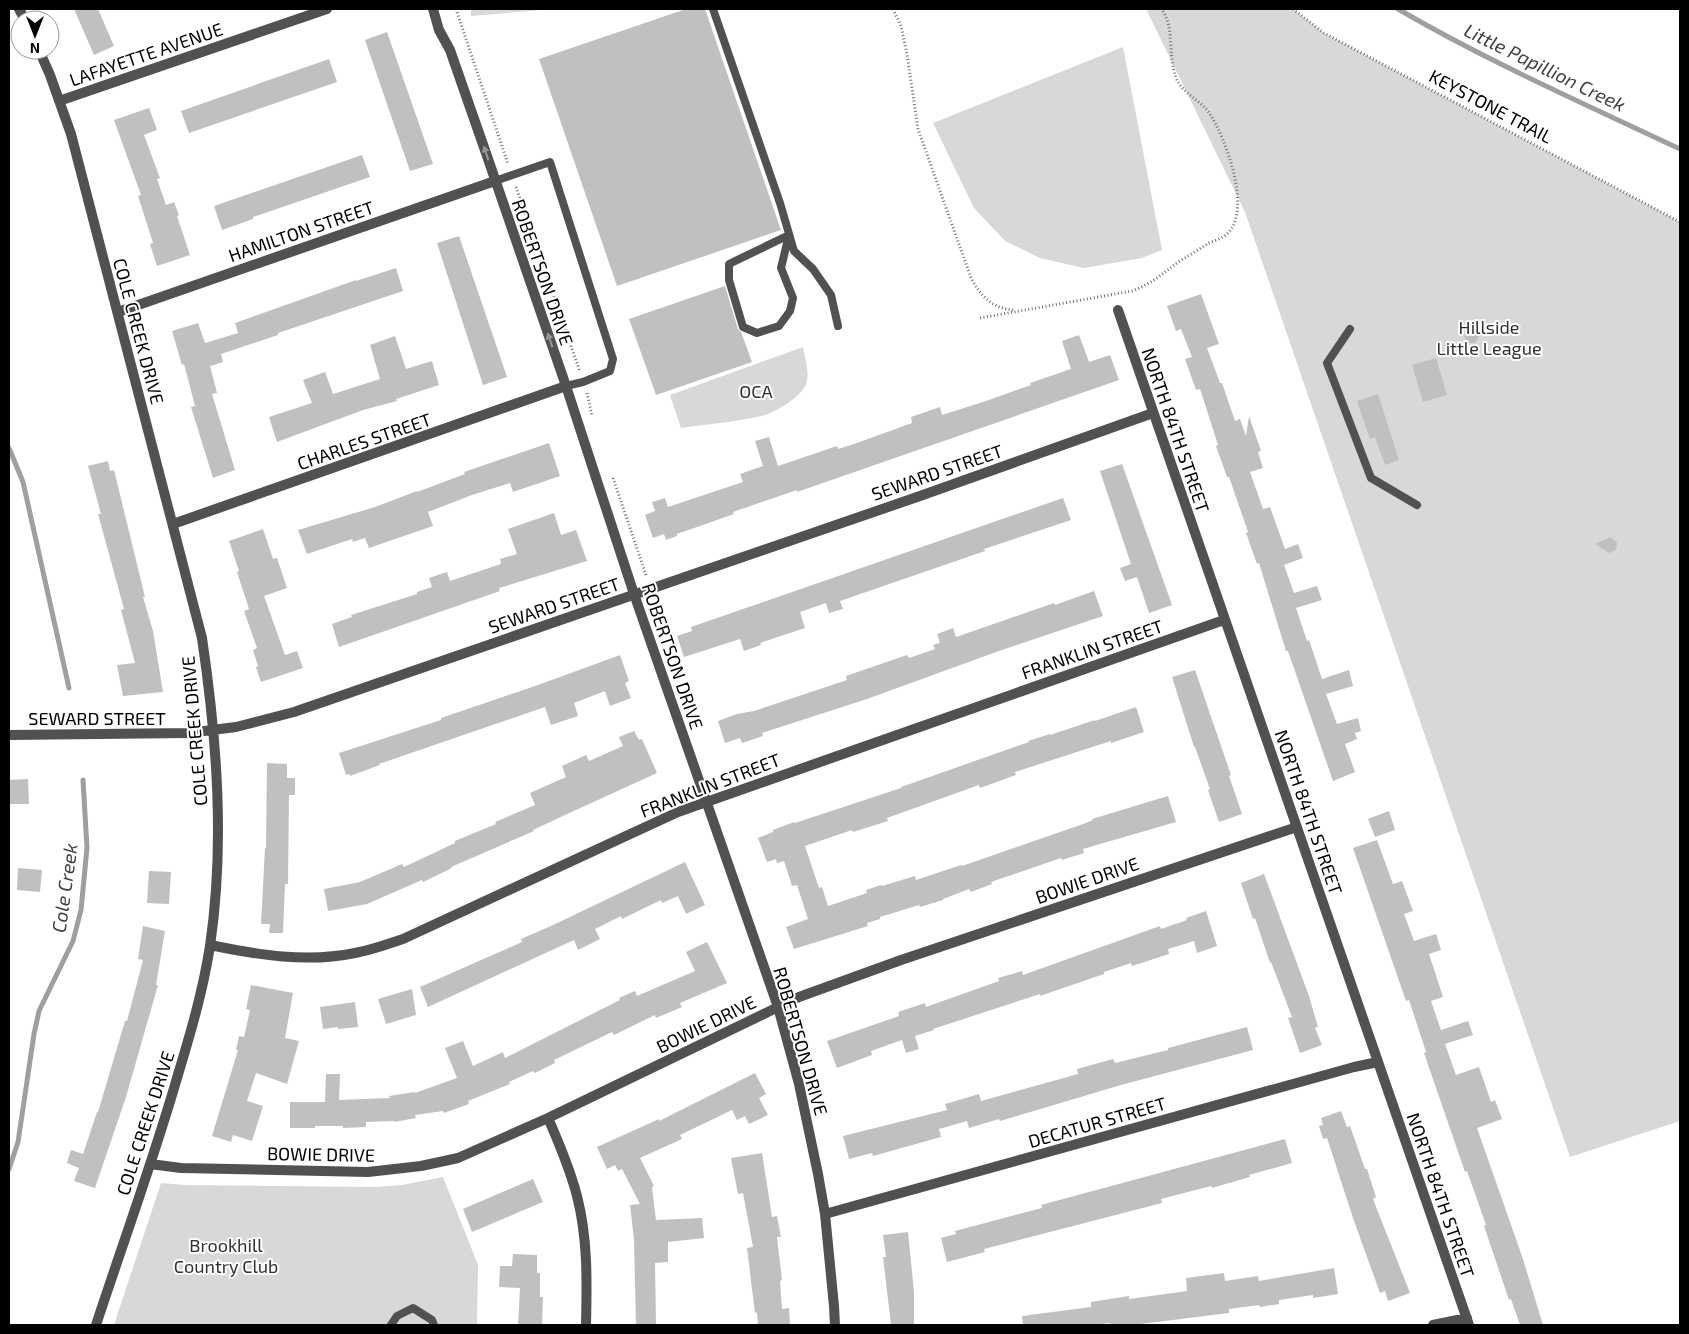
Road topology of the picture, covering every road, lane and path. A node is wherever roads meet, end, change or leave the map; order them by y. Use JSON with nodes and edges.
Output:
{"nodes":[{"id":1,"x":327,"y":9,"type":"edge"},
{"id":2,"x":433,"y":9,"type":"edge"},
{"id":3,"x":456,"y":9,"type":"edge"},
{"id":4,"x":713,"y":9,"type":"edge"},
{"id":5,"x":894,"y":9,"type":"edge"},
{"id":6,"x":1161,"y":9,"type":"edge"},
{"id":7,"x":1293,"y":9,"type":"edge"},
{"id":8,"x":43,"y":60,"type":"edge"},
{"id":9,"x":59,"y":100,"type":"junction"},
{"id":10,"x":512,"y":175,"type":"junction"},
{"id":11,"x":494,"y":181,"type":"junction"},
{"id":12,"x":1680,"y":222,"type":"edge"},
{"id":13,"x":789,"y":235,"type":"junction"},
{"id":14,"x":1023,"y":310,"type":"junction"},
{"id":15,"x":1118,"y":310,"type":"dead end"},
{"id":16,"x":118,"y":312,"type":"junction"},
{"id":17,"x":980,"y":318,"type":"dead end"},
{"id":18,"x":838,"y":326,"type":"dead end"},
{"id":19,"x":1350,"y":329,"type":"dead end"},
{"id":20,"x":583,"y":382,"type":"junction"},
{"id":21,"x":566,"y":386,"type":"junction"},
{"id":22,"x":1154,"y":413,"type":"junction"},
{"id":23,"x":592,"y":419,"type":"dead end"},
{"id":24,"x":610,"y":470,"type":"dead end"},
{"id":25,"x":1418,"y":505,"type":"dead end"},
{"id":26,"x":173,"y":524,"type":"junction"},
{"id":27,"x":646,"y":575,"type":"dead end"},
{"id":28,"x":634,"y":594,"type":"junction"},
{"id":29,"x":1224,"y":620,"type":"junction"},
{"id":30,"x":214,"y":730,"type":"junction"},
{"id":31,"x":9,"y":734,"type":"edge"},
{"id":32,"x":706,"y":802,"type":"junction"},
{"id":33,"x":1297,"y":827,"type":"junction"},
{"id":34,"x":210,"y":945,"type":"junction"},
{"id":35,"x":778,"y":1008,"type":"junction"},
{"id":36,"x":1378,"y":1062,"type":"junction"},
{"id":37,"x":548,"y":1118,"type":"junction"},
{"id":38,"x":150,"y":1164,"type":"junction"},
{"id":39,"x":824,"y":1214,"type":"junction"},
{"id":40,"x":1468,"y":1322,"type":"edge"},
{"id":41,"x":96,"y":1325,"type":"edge"},
{"id":42,"x":391,"y":1325,"type":"edge"},
{"id":43,"x":434,"y":1325,"type":"edge"},
{"id":44,"x":586,"y":1325,"type":"edge"},
{"id":45,"x":835,"y":1325,"type":"edge"},
{"id":46,"x":1433,"y":1325,"type":"edge"}],
"edges":[{"from":1,"to":9,"type":"street","name":"LAFAYETTE AVENUE"},
{"from":11,"to":2,"type":"street","name":"ROBERTSON DRIVE","one_way":true},
{"from":3,"to":10,"type":"path"},
{"from":4,"to":13,"type":"lane"},
{"from":5,"to":14,"type":"path"},
{"from":6,"to":14,"type":"path"},
{"from":7,"to":12,"type":"path","name":"KEYSTONE TRAIL"},
{"from":8,"to":9,"type":"street","name":"COLE CREEK DRIVE"},
{"from":9,"to":16,"type":"street","name":"COLE CREEK DRIVE"},
{"from":10,"to":11,"type":"lane"},
{"from":10,"to":20,"type":"path"},
{"from":10,"to":20,"type":"lane"},
{"from":11,"to":16,"type":"street","name":"HAMILTON STREET"},
{"from":21,"to":11,"type":"street","name":"ROBERTSON DRIVE","one_way":true},
{"from":13,"to":13,"type":"lane"},
{"from":13,"to":18,"type":"lane"},
{"from":14,"to":17,"type":"path"},
{"from":15,"to":22,"type":"street","name":"NORTH 84TH STREET"},
{"from":16,"to":26,"type":"street","name":"COLE CREEK DRIVE"},
{"from":19,"to":25,"type":"lane"},
{"from":20,"to":21,"type":"lane"},
{"from":20,"to":23,"type":"path"},
{"from":21,"to":26,"type":"street","name":"CHARLES STREET"},
{"from":21,"to":28,"type":"street","name":"ROBERTSON DRIVE"},
{"from":22,"to":28,"type":"street","name":"SEWARD STREET"},
{"from":22,"to":29,"type":"street","name":"NORTH 84TH STREET"},
{"from":24,"to":27,"type":"path"},
{"from":26,"to":30,"type":"street","name":"COLE CREEK DRIVE"},
{"from":28,"to":30,"type":"street","name":"SEWARD STREET"},
{"from":28,"to":32,"type":"street","name":"ROBERTSON DRIVE"},
{"from":29,"to":32,"type":"street","name":"FRANKLIN STREET"},
{"from":29,"to":33,"type":"street","name":"NORTH 84TH STREET"},
{"from":30,"to":31,"type":"street","name":"SEWARD STREET"},
{"from":30,"to":34,"type":"street","name":"COLE CREEK DRIVE"},
{"from":32,"to":34,"type":"street","name":"FRANKLIN STREET"},
{"from":32,"to":35,"type":"street","name":"ROBERTSON DRIVE"},
{"from":33,"to":35,"type":"street","name":"BOWIE DRIVE"},
{"from":33,"to":36,"type":"street","name":"NORTH 84TH STREET"},
{"from":34,"to":38,"type":"street","name":"COLE CREEK DRIVE"},
{"from":35,"to":37,"type":"street","name":"BOWIE DRIVE"},
{"from":35,"to":39,"type":"street","name":"ROBERTSON DRIVE"},
{"from":36,"to":39,"type":"street","name":"DECATUR STREET"},
{"from":36,"to":40,"type":"street","name":"NORTH 84TH STREET"},
{"from":37,"to":38,"type":"street","name":"BOWIE DRIVE"},
{"from":37,"to":44,"type":"street"},
{"from":38,"to":41,"type":"street","name":"COLE CREEK DRIVE"},
{"from":39,"to":45,"type":"street","name":"ROBERTSON DRIVE"},
{"from":40,"to":46,"type":"street"},
{"from":42,"to":43,"type":"lane"}]}
